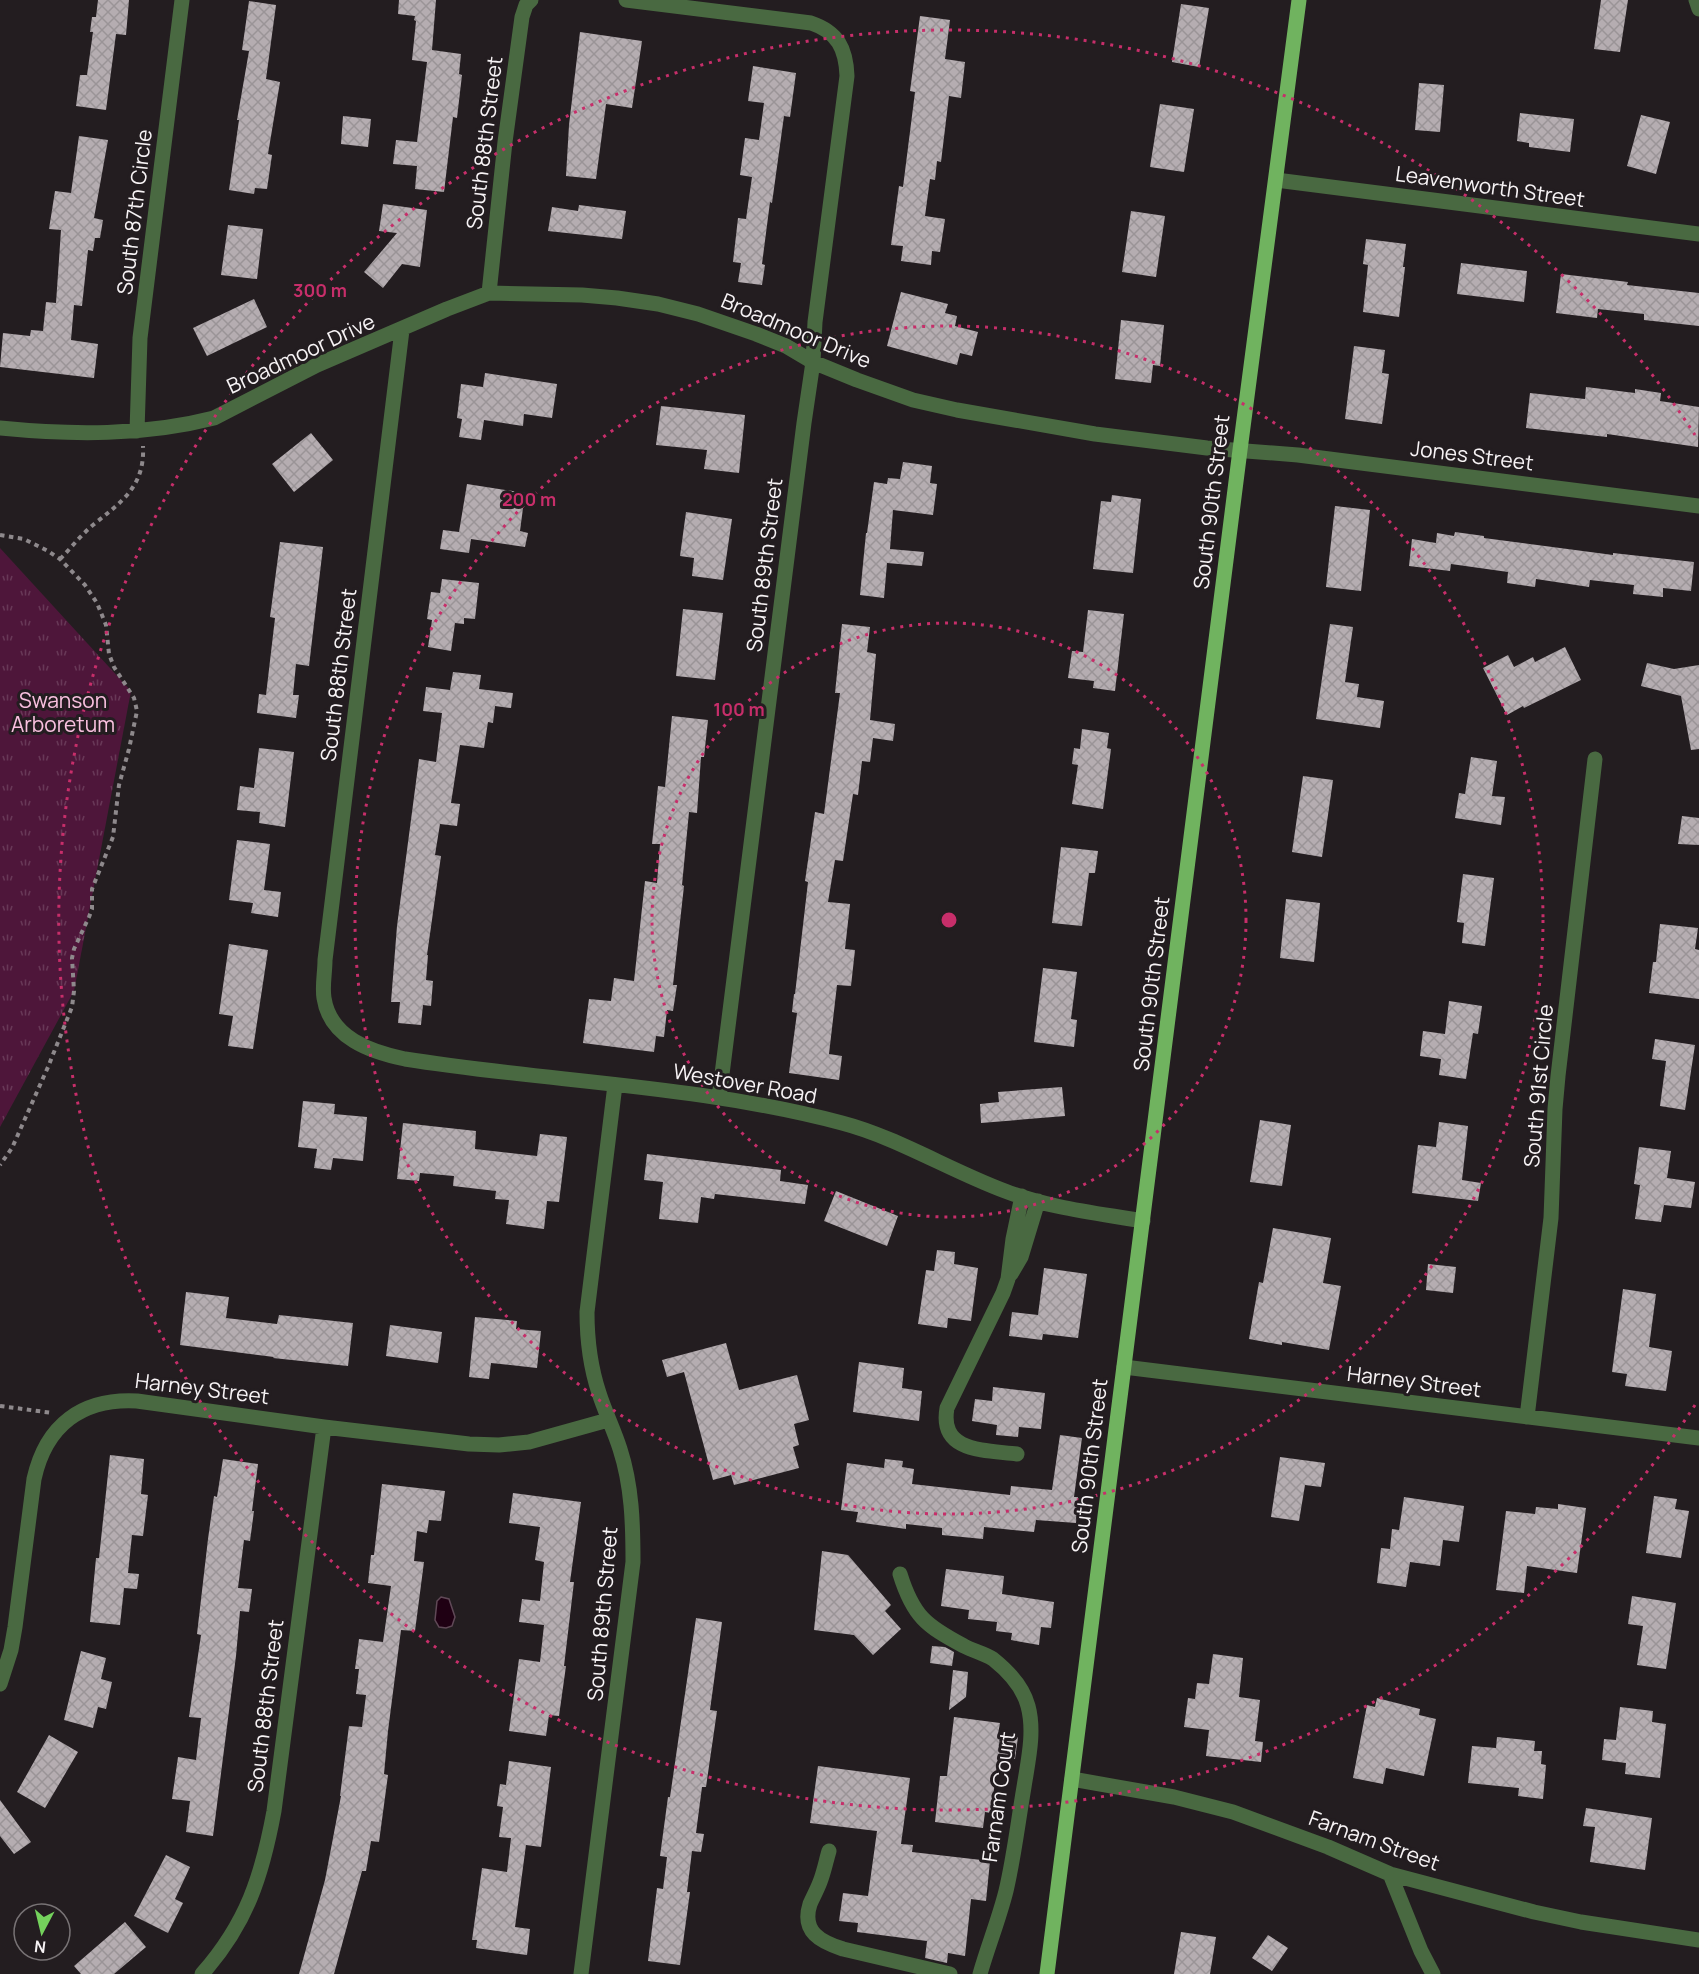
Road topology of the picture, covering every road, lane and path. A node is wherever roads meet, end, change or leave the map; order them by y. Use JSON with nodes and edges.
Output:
{"nodes":[{"id":1,"x":182,"y":0,"type":"edge"},
{"id":2,"x":531,"y":0,"type":"edge"},
{"id":3,"x":626,"y":0,"type":"edge"},
{"id":4,"x":1299,"y":0,"type":"edge"},
{"id":5,"x":1696,"y":0,"type":"edge"},
{"id":6,"x":1699,"y":9,"type":"edge"},
{"id":7,"x":1276,"y":180,"type":"junction"},
{"id":8,"x":1699,"y":234,"type":"edge"},
{"id":9,"x":489,"y":293,"type":"junction"},
{"id":10,"x":402,"y":330,"type":"junction"},
{"id":11,"x":813,"y":362,"type":"junction"},
{"id":12,"x":0,"y":428,"type":"edge"},
{"id":13,"x":136,"y":430,"type":"junction"},
{"id":14,"x":1240,"y":450,"type":"junction"},
{"id":15,"x":1699,"y":506,"type":"edge"},
{"id":16,"x":0,"y":535,"type":"edge"},
{"id":17,"x":60,"y":559,"type":"junction"},
{"id":18,"x":1595,"y":759,"type":"dead end"},
{"id":19,"x":334,"y":1023,"type":"joint"},
{"id":20,"x":615,"y":1085,"type":"junction"},
{"id":21,"x":719,"y":1098,"type":"junction"},
{"id":22,"x":0,"y":1166,"type":"edge"},
{"id":23,"x":1022,"y":1196,"type":"junction"},
{"id":24,"x":1038,"y":1201,"type":"junction"},
{"id":25,"x":1143,"y":1221,"type":"junction"},
{"id":26,"x":1008,"y":1279,"type":"junction"},
{"id":27,"x":1124,"y":1367,"type":"junction"},
{"id":28,"x":0,"y":1406,"type":"edge"},
{"id":29,"x":1527,"y":1417,"type":"junction"},
{"id":30,"x":608,"y":1420,"type":"junction"},
{"id":31,"x":65,"y":1422,"type":"junction"},
{"id":32,"x":324,"y":1427,"type":"junction"},
{"id":33,"x":1699,"y":1438,"type":"edge"},
{"id":34,"x":1017,"y":1454,"type":"dead end"},
{"id":35,"x":900,"y":1574,"type":"dead end"},
{"id":36,"x":0,"y":1684,"type":"edge"},
{"id":37,"x":1072,"y":1779,"type":"junction"},
{"id":38,"x":829,"y":1851,"type":"dead end"},
{"id":39,"x":1390,"y":1874,"type":"junction"},
{"id":40,"x":1699,"y":1940,"type":"edge"},
{"id":41,"x":202,"y":1974,"type":"edge"},
{"id":42,"x":581,"y":1974,"type":"edge"},
{"id":43,"x":950,"y":1974,"type":"edge"},
{"id":44,"x":980,"y":1974,"type":"edge"},
{"id":45,"x":1047,"y":1974,"type":"edge"},
{"id":46,"x":1433,"y":1974,"type":"edge"}],
"edges":[{"from":1,"to":13,"type":"street","name":"South 87th Circle"},
{"from":2,"to":9,"type":"street","name":"South 88th Street"},
{"from":3,"to":11,"type":"street","name":"South 89th Street"},
{"from":4,"to":7,"type":"main road","name":"South 90th Street"},
{"from":5,"to":6,"type":"street"},
{"from":7,"to":8,"type":"street","name":"Leavenworth Street"},
{"from":7,"to":14,"type":"main road","name":"South 90th Street"},
{"from":9,"to":10,"type":"street","name":"Broadmoor Drive"},
{"from":9,"to":11,"type":"street","name":"Broadmoor Drive"},
{"from":10,"to":13,"type":"street","name":"Broadmoor Drive"},
{"from":10,"to":19,"type":"street","name":"South 88th Street"},
{"from":11,"to":14,"type":"street","name":"Broadmoor Drive"},
{"from":11,"to":21,"type":"street","name":"South 89th Street"},
{"from":12,"to":13,"type":"street","name":"Broadmoor Drive"},
{"from":13,"to":17,"type":"path"},
{"from":14,"to":15,"type":"street","name":"Jones Street"},
{"from":14,"to":25,"type":"main road","name":"South 90th Street"},
{"from":16,"to":17,"type":"path"},
{"from":17,"to":22,"type":"path"},
{"from":18,"to":29,"type":"street","name":"South 91st Circle"},
{"from":19,"to":20,"type":"street","name":"Westover Road"},
{"from":20,"to":21,"type":"street","name":"Westover Road"},
{"from":20,"to":30,"type":"street","name":"South 89th Street"},
{"from":21,"to":23,"type":"street","name":"Westover Road"},
{"from":23,"to":24,"type":"street","name":"Westover Road"},
{"from":23,"to":26,"type":"street"},
{"from":24,"to":25,"type":"street","name":"Westover Road"},
{"from":24,"to":26,"type":"street"},
{"from":25,"to":27,"type":"main road","name":"South 90th Street"},
{"from":26,"to":34,"type":"street"},
{"from":27,"to":29,"type":"street","name":"Harney Street"},
{"from":27,"to":37,"type":"main road","name":"South 90th Street"},
{"from":28,"to":31,"type":"path"},
{"from":29,"to":33,"type":"street","name":"Harney Street"},
{"from":30,"to":32,"type":"street","name":"Harney Street"},
{"from":30,"to":42,"type":"street","name":"South 89th Street"},
{"from":31,"to":32,"type":"street","name":"Harney Street"},
{"from":31,"to":36,"type":"street","name":"Harney Street"},
{"from":32,"to":41,"type":"street","name":"South 88th Street"},
{"from":35,"to":44,"type":"street","name":"Farnam Court"},
{"from":37,"to":39,"type":"street","name":"Farnam Street"},
{"from":37,"to":45,"type":"main road","name":"South 90th Street"},
{"from":38,"to":43,"type":"street"},
{"from":39,"to":40,"type":"street","name":"Farnam Street"},
{"from":39,"to":46,"type":"street"}]}
